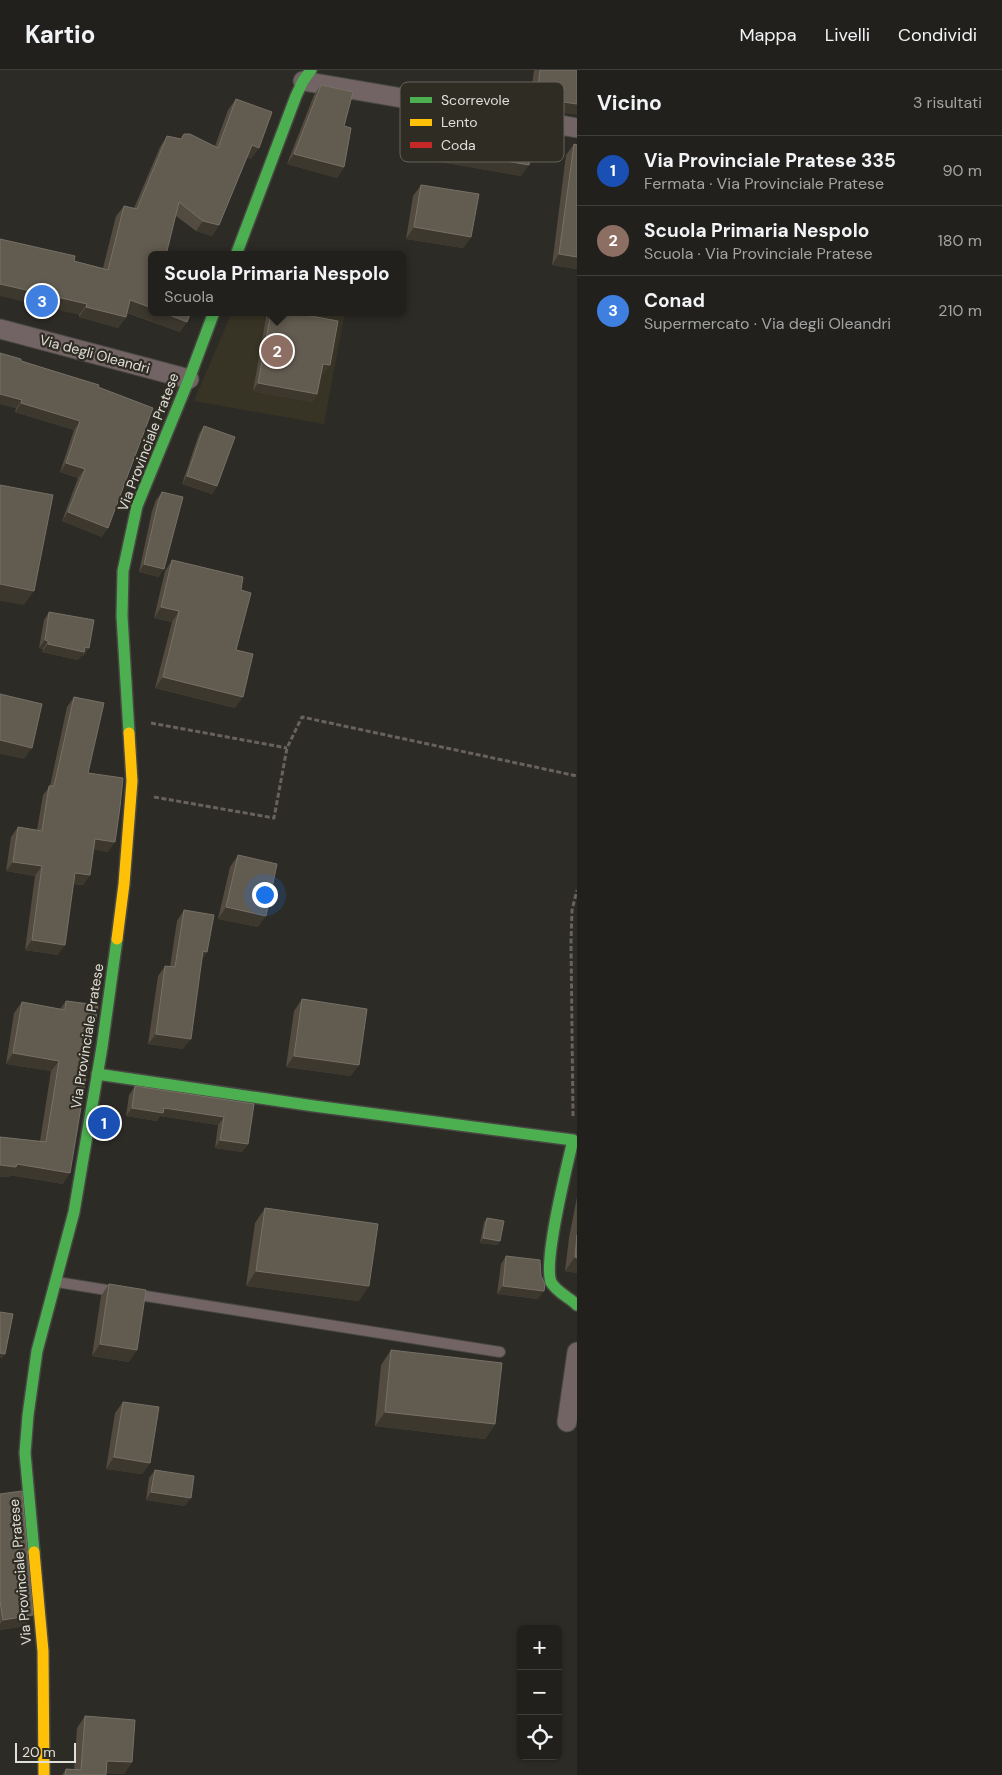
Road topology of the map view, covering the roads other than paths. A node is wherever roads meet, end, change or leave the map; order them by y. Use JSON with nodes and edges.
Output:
{"nodes":[{"id":1,"x":307,"y":75,"type":"edge"},
{"id":2,"x":400,"y":93,"type":"edge"},
{"id":3,"x":564,"y":125,"type":"edge"},
{"id":4,"x":577,"y":128,"type":"edge"},
{"id":5,"x":237,"y":251,"type":"edge"},
{"id":6,"x":213,"y":316,"type":"edge"},
{"id":7,"x":0,"y":329,"type":"edge"},
{"id":8,"x":189,"y":379,"type":"junction"},
{"id":9,"x":97,"y":1074,"type":"junction"},
{"id":10,"x":56,"y":1282,"type":"junction"},
{"id":11,"x":577,"y":1305,"type":"edge"},
{"id":12,"x":500,"y":1352,"type":"dead end"},
{"id":13,"x":577,"y":1352,"type":"edge"},
{"id":14,"x":568,"y":1422,"type":"dead end"},
{"id":15,"x":44,"y":1775,"type":"edge"}],
"edges":[{"from":1,"to":2,"type":"street"},
{"from":1,"to":5,"type":"street"},
{"from":3,"to":4,"type":"street"},
{"from":6,"to":8,"type":"street","name":"Via Provinciale Pratese"},
{"from":7,"to":8,"type":"street","name":"Via degli Oleandri"},
{"from":8,"to":9,"type":"street","name":"Via Provinciale Pratese"},
{"from":9,"to":10,"type":"street","name":"Via Provinciale Pratese"},
{"from":9,"to":11,"type":"street"},
{"from":10,"to":12,"type":"lane"},
{"from":10,"to":15,"type":"street","name":"Via Provinciale Pratese"},
{"from":13,"to":14,"type":"street"}]}
